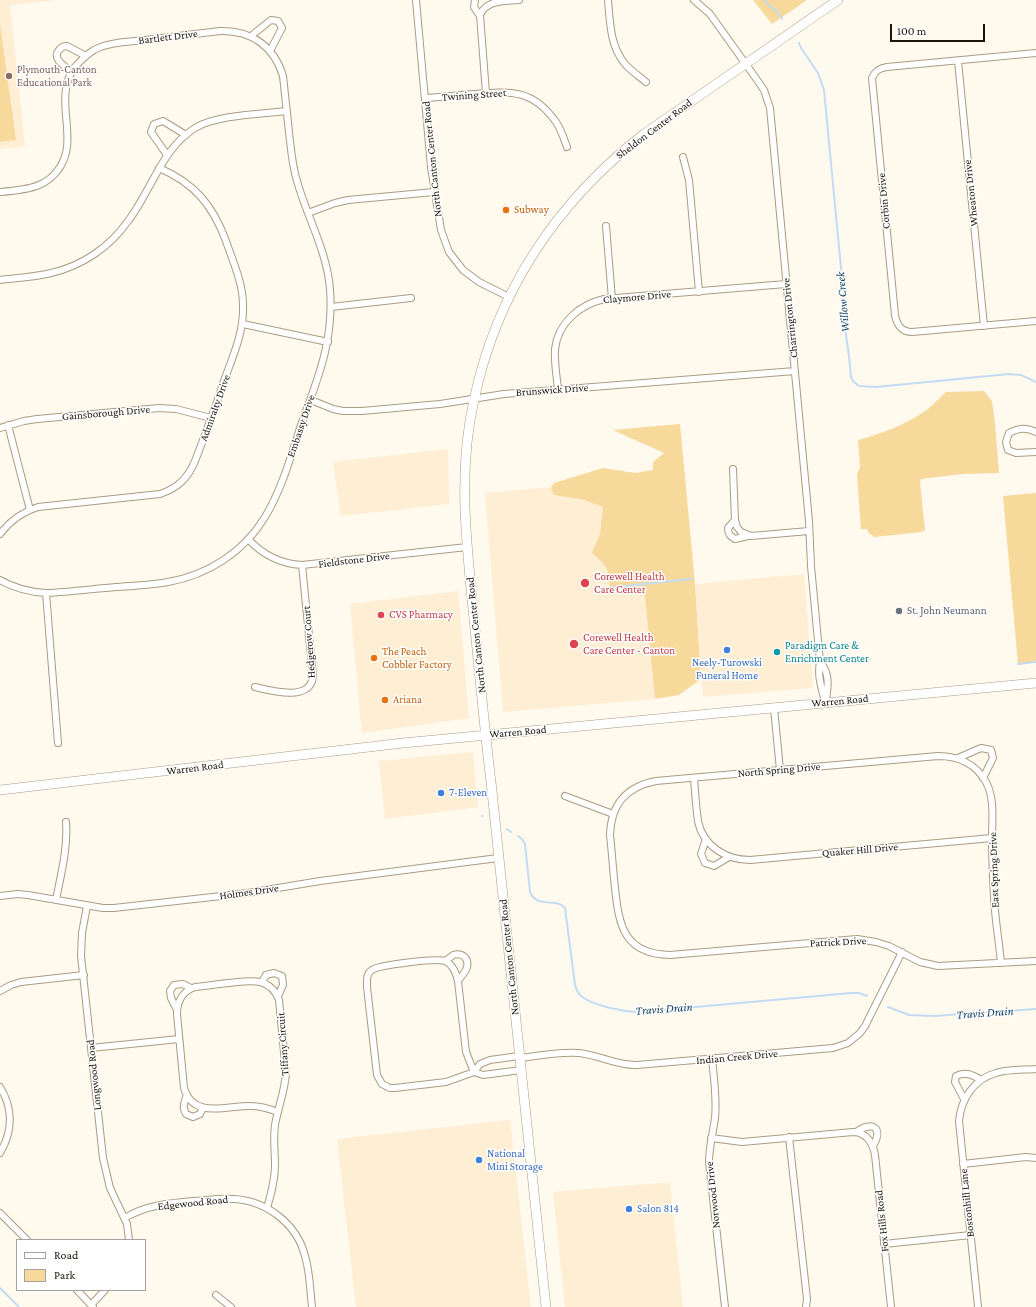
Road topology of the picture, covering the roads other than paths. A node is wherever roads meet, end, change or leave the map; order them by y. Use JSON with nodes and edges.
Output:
{"nodes":[{"id":1,"x":416,"y":0,"type":"edge"},
{"id":2,"x":475,"y":0,"type":"edge"},
{"id":3,"x":520,"y":0,"type":"edge"},
{"id":4,"x":608,"y":0,"type":"edge"},
{"id":5,"x":694,"y":0,"type":"edge"},
{"id":6,"x":838,"y":0,"type":"edge"},
{"id":7,"x":492,"y":1,"type":"edge"},
{"id":8,"x":480,"y":16,"type":"junction"},
{"id":9,"x":251,"y":36,"type":"junction"},
{"id":10,"x":263,"y":44,"type":"joint"},
{"id":11,"x":270,"y":51,"type":"junction"},
{"id":12,"x":1036,"y":53,"type":"edge"},
{"id":13,"x":86,"y":56,"type":"junction"},
{"id":14,"x":958,"y":61,"type":"junction"},
{"id":15,"x":745,"y":64,"type":"junction"},
{"id":16,"x":72,"y":72,"type":"junction"},
{"id":17,"x":646,"y":82,"type":"dead end"},
{"id":18,"x":486,"y":93,"type":"junction"},
{"id":19,"x":425,"y":98,"type":"junction"},
{"id":20,"x":287,"y":111,"type":"junction"},
{"id":21,"x":186,"y":135,"type":"junction"},
{"id":22,"x":567,"y":148,"type":"dead end"},
{"id":23,"x":167,"y":155,"type":"junction"},
{"id":24,"x":683,"y":157,"type":"dead end"},
{"id":25,"x":159,"y":168,"type":"junction"},
{"id":26,"x":0,"y":192,"type":"edge"},
{"id":27,"x":434,"y":192,"type":"junction"},
{"id":28,"x":308,"y":213,"type":"junction"},
{"id":29,"x":606,"y":226,"type":"dead end"},
{"id":30,"x":0,"y":280,"type":"edge"},
{"id":31,"x":786,"y":284,"type":"junction"},
{"id":32,"x":700,"y":292,"type":"junction"},
{"id":33,"x":508,"y":297,"type":"junction"},
{"id":34,"x":411,"y":298,"type":"dead end"},
{"id":35,"x":612,"y":299,"type":"junction"},
{"id":36,"x":331,"y":307,"type":"junction"},
{"id":37,"x":1036,"y":321,"type":"edge"},
{"id":38,"x":242,"y":324,"type":"junction"},
{"id":39,"x":984,"y":326,"type":"junction"},
{"id":40,"x":328,"y":342,"type":"junction"},
{"id":41,"x":795,"y":371,"type":"junction"},
{"id":42,"x":558,"y":390,"type":"junction"},
{"id":43,"x":474,"y":399,"type":"junction"},
{"id":44,"x":311,"y":400,"type":"junction"},
{"id":45,"x":211,"y":418,"type":"junction"},
{"id":46,"x":8,"y":425,"type":"junction"},
{"id":47,"x":0,"y":428,"type":"edge"},
{"id":48,"x":1036,"y":432,"type":"edge"},
{"id":49,"x":1036,"y":452,"type":"edge"},
{"id":50,"x":733,"y":468,"type":"dead end"},
{"id":51,"x":30,"y":510,"type":"junction"},
{"id":52,"x":735,"y":520,"type":"junction"},
{"id":53,"x":810,"y":531,"type":"junction"},
{"id":54,"x":0,"y":534,"type":"edge"},
{"id":55,"x":748,"y":536,"type":"junction"},
{"id":56,"x":248,"y":539,"type":"junction"},
{"id":57,"x":467,"y":547,"type":"junction"},
{"id":58,"x":302,"y":565,"type":"junction"},
{"id":59,"x":0,"y":580,"type":"edge"},
{"id":60,"x":46,"y":593,"type":"junction"},
{"id":61,"x":1036,"y":683,"type":"edge"},
{"id":62,"x":256,"y":687,"type":"dead end"},
{"id":63,"x":826,"y":702,"type":"junction"},
{"id":64,"x":774,"y":708,"type":"junction"},
{"id":65,"x":485,"y":735,"type":"junction"},
{"id":66,"x":58,"y":743,"type":"dead end"},
{"id":67,"x":958,"y":758,"type":"junction"},
{"id":68,"x":974,"y":767,"type":"joint"},
{"id":69,"x":780,"y":770,"type":"junction"},
{"id":70,"x":694,"y":778,"type":"junction"},
{"id":71,"x":983,"y":778,"type":"junction"},
{"id":72,"x":0,"y":790,"type":"edge"},
{"id":73,"x":565,"y":796,"type":"dead end"},
{"id":74,"x":613,"y":814,"type":"junction"},
{"id":75,"x":66,"y":822,"type":"dead end"},
{"id":76,"x":992,"y":838,"type":"junction"},
{"id":77,"x":706,"y":839,"type":"junction"},
{"id":78,"x":728,"y":857,"type":"junction"},
{"id":79,"x":498,"y":858,"type":"junction"},
{"id":80,"x":0,"y":896,"type":"edge"},
{"id":81,"x":56,"y":900,"type":"junction"},
{"id":82,"x":87,"y":906,"type":"junction"},
{"id":83,"x":902,"y":952,"type":"junction"},
{"id":84,"x":446,"y":961,"type":"junction"},
{"id":85,"x":1036,"y":961,"type":"edge"},
{"id":86,"x":1001,"y":963,"type":"junction"},
{"id":87,"x":84,"y":975,"type":"junction"},
{"id":88,"x":458,"y":981,"type":"junction"},
{"id":89,"x":262,"y":982,"type":"junction"},
{"id":90,"x":191,"y":988,"type":"junction"},
{"id":91,"x":0,"y":991,"type":"edge"},
{"id":92,"x":278,"y":996,"type":"junction"},
{"id":93,"x":177,"y":1010,"type":"junction"},
{"id":94,"x":179,"y":1039,"type":"junction"},
{"id":95,"x":91,"y":1048,"type":"junction"},
{"id":96,"x":520,"y":1057,"type":"junction"},
{"id":97,"x":712,"y":1059,"type":"junction"},
{"id":98,"x":1036,"y":1069,"type":"edge"},
{"id":99,"x":521,"y":1070,"type":"junction"},
{"id":100,"x":474,"y":1072,"type":"junction"},
{"id":101,"x":981,"y":1080,"type":"junction"},
{"id":102,"x":0,"y":1087,"type":"edge"},
{"id":103,"x":187,"y":1095,"type":"junction"},
{"id":104,"x":964,"y":1099,"type":"junction"},
{"id":105,"x":203,"y":1108,"type":"junction"},
{"id":106,"x":278,"y":1112,"type":"junction"},
{"id":107,"x":856,"y":1132,"type":"junction"},
{"id":108,"x":789,"y":1137,"type":"junction"},
{"id":109,"x":711,"y":1138,"type":"junction"},
{"id":110,"x":873,"y":1146,"type":"junction"},
{"id":111,"x":0,"y":1153,"type":"edge"},
{"id":112,"x":1036,"y":1158,"type":"edge"},
{"id":113,"x":963,"y":1164,"type":"junction"},
{"id":114,"x":267,"y":1208,"type":"junction"},
{"id":115,"x":0,"y":1213,"type":"edge"},
{"id":116,"x":125,"y":1218,"type":"junction"},
{"id":117,"x":971,"y":1235,"type":"junction"},
{"id":118,"x":26,"y":1239,"type":"edge"},
{"id":119,"x":129,"y":1239,"type":"edge"},
{"id":120,"x":884,"y":1244,"type":"junction"},
{"id":121,"x":77,"y":1291,"type":"edge"},
{"id":122,"x":104,"y":1291,"type":"edge"},
{"id":123,"x":216,"y":1295,"type":"dead end"},
{"id":124,"x":92,"y":1306,"type":"edge"},
{"id":125,"x":808,"y":1306,"type":"edge"},
{"id":126,"x":231,"y":1307,"type":"edge"},
{"id":127,"x":304,"y":1307,"type":"edge"},
{"id":128,"x":312,"y":1307,"type":"edge"},
{"id":129,"x":546,"y":1307,"type":"edge"},
{"id":130,"x":726,"y":1307,"type":"edge"},
{"id":131,"x":892,"y":1307,"type":"edge"},
{"id":132,"x":978,"y":1307,"type":"edge"}],
"edges":[{"from":1,"to":19,"type":"street","name":"North Canton Center Road"},
{"from":2,"to":8,"type":"street"},
{"from":3,"to":7,"type":"street"},
{"from":4,"to":17,"type":"street"},
{"from":5,"to":15,"type":"street","name":"Charrington Drive"},
{"from":6,"to":15,"type":"main road","name":"Sheldon Center Road"},
{"from":7,"to":8,"type":"street"},
{"from":8,"to":18,"type":"street"},
{"from":9,"to":10,"type":"street","name":"Bartlett Drive"},
{"from":9,"to":11,"type":"street"},
{"from":9,"to":13,"type":"street","name":"Bartlett Drive"},
{"from":10,"to":11,"type":"street","name":"Embassy Drive"},
{"from":11,"to":20,"type":"street","name":"Embassy Drive"},
{"from":12,"to":14,"type":"street"},
{"from":13,"to":16,"type":"street","name":"Bartlett Drive"},
{"from":13,"to":16,"type":"street"},
{"from":14,"to":39,"type":"street","name":"Wheaton Drive"},
{"from":14,"to":39,"type":"street","name":"Corbin Drive"},
{"from":15,"to":31,"type":"street","name":"Charrington Drive"},
{"from":15,"to":33,"type":"main road","name":"Sheldon Center Road"},
{"from":16,"to":26,"type":"street","name":"Bartlett Drive"},
{"from":18,"to":19,"type":"street","name":"Twining Street"},
{"from":18,"to":22,"type":"street","name":"Twining Street"},
{"from":19,"to":27,"type":"street","name":"North Canton Center Road"},
{"from":20,"to":21,"type":"street"},
{"from":20,"to":28,"type":"street","name":"Embassy Drive"},
{"from":21,"to":23,"type":"street"},
{"from":21,"to":23,"type":"street"},
{"from":23,"to":25,"type":"street"},
{"from":24,"to":32,"type":"street"},
{"from":25,"to":30,"type":"street"},
{"from":25,"to":38,"type":"street","name":"Admiralty Drive"},
{"from":27,"to":28,"type":"street"},
{"from":27,"to":33,"type":"street","name":"North Canton Center Road"},
{"from":28,"to":36,"type":"street","name":"Embassy Drive"},
{"from":29,"to":35,"type":"street"},
{"from":31,"to":32,"type":"street","name":"Claymore Drive"},
{"from":31,"to":41,"type":"street","name":"Charrington Drive"},
{"from":32,"to":35,"type":"street","name":"Claymore Drive"},
{"from":33,"to":43,"type":"main road","name":"North Canton Center Road"},
{"from":34,"to":36,"type":"street"},
{"from":35,"to":42,"type":"street","name":"Claymore Drive"},
{"from":36,"to":40,"type":"street","name":"Embassy Drive"},
{"from":37,"to":39,"type":"street"},
{"from":38,"to":40,"type":"street"},
{"from":38,"to":45,"type":"street","name":"Admiralty Drive"},
{"from":40,"to":44,"type":"street","name":"Embassy Drive"},
{"from":41,"to":42,"type":"street","name":"Brunswick Drive"},
{"from":41,"to":53,"type":"street","name":"Charrington Drive"},
{"from":42,"to":43,"type":"street","name":"Brunswick Drive"},
{"from":43,"to":44,"type":"street","name":"Brunswick Drive"},
{"from":43,"to":57,"type":"main road","name":"North Canton Center Road"},
{"from":44,"to":56,"type":"street","name":"Embassy Drive"},
{"from":45,"to":46,"type":"street","name":"Gainsborough Drive"},
{"from":45,"to":51,"type":"street","name":"Admiralty Drive"},
{"from":46,"to":47,"type":"street","name":"Gainsborough Drive"},
{"from":46,"to":51,"type":"street"},
{"from":48,"to":49,"type":"street"},
{"from":50,"to":52,"type":"street"},
{"from":51,"to":54,"type":"street","name":"Admiralty Drive"},
{"from":52,"to":55,"type":"street"},
{"from":52,"to":55,"type":"street"},
{"from":53,"to":55,"type":"street"},
{"from":53,"to":63,"type":"street","name":"Charrington Drive"},
{"from":56,"to":58,"type":"street","name":"Fieldstone Drive"},
{"from":56,"to":60,"type":"street","name":"Embassy Drive"},
{"from":57,"to":58,"type":"street","name":"Fieldstone Drive"},
{"from":57,"to":65,"type":"main road","name":"North Canton Center Road"},
{"from":58,"to":62,"type":"street","name":"Hedgerow Court"},
{"from":59,"to":60,"type":"street","name":"Embassy Drive"},
{"from":60,"to":66,"type":"street"},
{"from":61,"to":63,"type":"main road","name":"Warren Road"},
{"from":63,"to":64,"type":"main road","name":"Warren Road"},
{"from":64,"to":65,"type":"main road","name":"Warren Road"},
{"from":64,"to":69,"type":"street"},
{"from":65,"to":72,"type":"main road","name":"Warren Road"},
{"from":65,"to":79,"type":"main road","name":"North Canton Center Road"},
{"from":67,"to":68,"type":"street","name":"North Spring Drive"},
{"from":67,"to":69,"type":"street","name":"North Spring Drive"},
{"from":67,"to":71,"type":"street","name":"North Spring Drive"},
{"from":68,"to":71,"type":"street","name":"East Spring Drive"},
{"from":69,"to":70,"type":"street","name":"North Spring Drive"},
{"from":70,"to":74,"type":"street","name":"North Spring Drive"},
{"from":70,"to":77,"type":"street","name":"Quaker Hill Drive"},
{"from":71,"to":76,"type":"street","name":"East Spring Drive"},
{"from":73,"to":74,"type":"street"},
{"from":74,"to":83,"type":"street","name":"Patrick Drive"},
{"from":75,"to":81,"type":"street"},
{"from":76,"to":78,"type":"street","name":"Quaker Hill Drive"},
{"from":76,"to":86,"type":"street","name":"East Spring Drive"},
{"from":77,"to":78,"type":"street","name":"Quaker Hill Drive"},
{"from":77,"to":78,"type":"street"},
{"from":79,"to":82,"type":"street","name":"Holmes Drive"},
{"from":79,"to":96,"type":"main road","name":"North Canton Center Road"},
{"from":80,"to":81,"type":"street","name":"Holmes Drive"},
{"from":81,"to":82,"type":"street","name":"Holmes Drive"},
{"from":82,"to":87,"type":"street","name":"Longwood Road"},
{"from":83,"to":86,"type":"street","name":"Patrick Drive"},
{"from":83,"to":97,"type":"street","name":"Indian Creek Drive"},
{"from":84,"to":88,"type":"street"},
{"from":84,"to":88,"type":"street"},
{"from":84,"to":100,"type":"street"},
{"from":85,"to":86,"type":"street","name":"Patrick Drive"},
{"from":87,"to":91,"type":"street"},
{"from":87,"to":95,"type":"street","name":"Longwood Road"},
{"from":88,"to":100,"type":"street"},
{"from":89,"to":90,"type":"street","name":"Tiffany Circuit"},
{"from":89,"to":92,"type":"street"},
{"from":89,"to":92,"type":"street","name":"Tiffany Circuit"},
{"from":90,"to":93,"type":"street","name":"Tiffany Circuit"},
{"from":90,"to":93,"type":"street","name":"Tiffany Circuit"},
{"from":92,"to":106,"type":"street","name":"Tiffany Circuit"},
{"from":93,"to":94,"type":"street","name":"Tiffany Circuit"},
{"from":94,"to":95,"type":"street"},
{"from":94,"to":103,"type":"street","name":"Tiffany Circuit"},
{"from":95,"to":116,"type":"street","name":"Longwood Road"},
{"from":96,"to":97,"type":"street","name":"Indian Creek Drive"},
{"from":96,"to":99,"type":"main road","name":"North Canton Center Road"},
{"from":96,"to":100,"type":"street","name":"Indian Creek Drive"},
{"from":97,"to":109,"type":"street","name":"Norwood Drive"},
{"from":98,"to":101,"type":"street","name":"Bostonhill Lane"},
{"from":99,"to":100,"type":"street"},
{"from":99,"to":129,"type":"main road","name":"North Canton Center Road"},
{"from":101,"to":104,"type":"street","name":"Bostonhill Lane"},
{"from":101,"to":104,"type":"street"},
{"from":102,"to":111,"type":"street"},
{"from":103,"to":105,"type":"street"},
{"from":103,"to":105,"type":"street","name":"Tiffany Circuit"},
{"from":104,"to":113,"type":"street","name":"Bostonhill Lane"},
{"from":105,"to":106,"type":"street","name":"Tiffany Circuit"},
{"from":106,"to":114,"type":"street"},
{"from":107,"to":108,"type":"street"},
{"from":107,"to":110,"type":"street","name":"Fox Hills Road"},
{"from":107,"to":110,"type":"street"},
{"from":108,"to":109,"type":"street"},
{"from":108,"to":125,"type":"street"},
{"from":109,"to":130,"type":"street","name":"Norwood Drive"},
{"from":110,"to":120,"type":"street","name":"Fox Hills Road"},
{"from":112,"to":113,"type":"street"},
{"from":113,"to":117,"type":"street","name":"Bostonhill Lane"},
{"from":114,"to":116,"type":"street","name":"Edgewood Road"},
{"from":114,"to":128,"type":"street","name":"Edgewood Road"},
{"from":115,"to":118,"type":"street"},
{"from":116,"to":119,"type":"street","name":"Longwood Road"},
{"from":117,"to":120,"type":"street"},
{"from":117,"to":132,"type":"street","name":"Bostonhill Lane"},
{"from":120,"to":131,"type":"street","name":"Fox Hills Road"},
{"from":121,"to":124,"type":"street"},
{"from":122,"to":124,"type":"street"},
{"from":123,"to":126,"type":"street"},
{"from":127,"to":128,"type":"street"}]}
